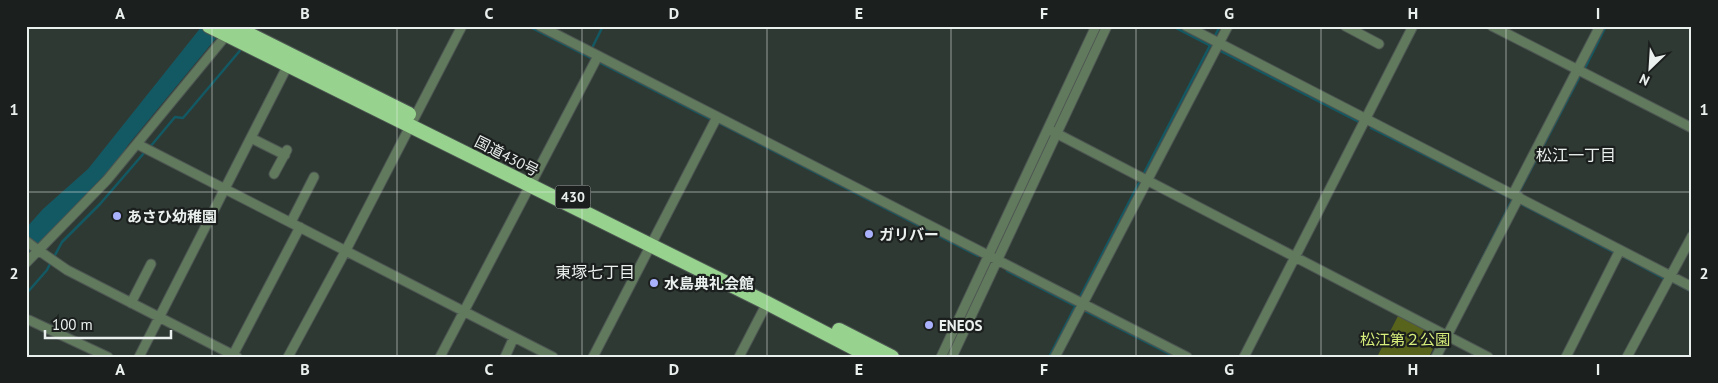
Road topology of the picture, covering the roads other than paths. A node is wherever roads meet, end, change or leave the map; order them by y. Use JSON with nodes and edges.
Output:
{"nodes":[{"id":1,"x":462,"y":26,"type":"edge"},
{"id":2,"x":540,"y":26,"type":"edge"},
{"id":3,"x":1096,"y":26,"type":"edge"},
{"id":4,"x":1107,"y":26,"type":"edge"},
{"id":5,"x":1186,"y":26,"type":"edge"},
{"id":6,"x":1228,"y":26,"type":"edge"},
{"id":7,"x":1345,"y":26,"type":"edge"},
{"id":8,"x":1412,"y":26,"type":"edge"},
{"id":9,"x":1492,"y":26,"type":"edge"},
{"id":10,"x":1600,"y":26,"type":"edge"},
{"id":11,"x":226,"y":29,"type":"edge"},
{"id":12,"x":248,"y":40,"type":"junction"},
{"id":13,"x":1216,"y":44,"type":"junction"},
{"id":14,"x":1379,"y":44,"type":"dead end"},
{"id":15,"x":597,"y":59,"type":"junction"},
{"id":16,"x":288,"y":65,"type":"junction"},
{"id":17,"x":1577,"y":70,"type":"junction"},
{"id":18,"x":715,"y":120,"type":"junction"},
{"id":19,"x":1366,"y":120,"type":"junction"},
{"id":20,"x":413,"y":122,"type":"junction"},
{"id":21,"x":1692,"y":128,"type":"edge"},
{"id":22,"x":1052,"y":131,"type":"junction"},
{"id":23,"x":251,"y":138,"type":"junction"},
{"id":24,"x":137,"y":144,"type":"junction"},
{"id":25,"x":274,"y":174,"type":"dead end"},
{"id":26,"x":314,"y":176,"type":"dead end"},
{"id":27,"x":1143,"y":179,"type":"junction"},
{"id":28,"x":532,"y":182,"type":"junction"},
{"id":29,"x":225,"y":189,"type":"junction"},
{"id":30,"x":1516,"y":196,"type":"junction"},
{"id":31,"x":291,"y":222,"type":"junction"},
{"id":32,"x":300,"y":227,"type":"junction"},
{"id":33,"x":1692,"y":236,"type":"edge"},
{"id":34,"x":26,"y":241,"type":"edge"},
{"id":35,"x":653,"y":242,"type":"junction"},
{"id":36,"x":36,"y":249,"type":"junction"},
{"id":37,"x":346,"y":250,"type":"junction"},
{"id":38,"x":1620,"y":250,"type":"junction"},
{"id":39,"x":993,"y":258,"type":"junction"},
{"id":40,"x":1296,"y":258,"type":"junction"},
{"id":41,"x":26,"y":263,"type":"edge"},
{"id":42,"x":151,"y":264,"type":"dead end"},
{"id":43,"x":1670,"y":276,"type":"junction"},
{"id":44,"x":1692,"y":287,"type":"edge"},
{"id":45,"x":132,"y":303,"type":"junction"},
{"id":46,"x":767,"y":303,"type":"junction"},
{"id":47,"x":1079,"y":305,"type":"junction"},
{"id":48,"x":464,"y":311,"type":"junction"},
{"id":49,"x":159,"y":317,"type":"junction"},
{"id":50,"x":30,"y":320,"type":"dead end"},
{"id":51,"x":1447,"y":336,"type":"junction"},
{"id":52,"x":514,"y":337,"type":"junction"},
{"id":53,"x":235,"y":356,"type":"edge"},
{"id":54,"x":108,"y":357,"type":"edge"},
{"id":55,"x":139,"y":357,"type":"edge"},
{"id":56,"x":288,"y":357,"type":"edge"},
{"id":57,"x":440,"y":357,"type":"edge"},
{"id":58,"x":505,"y":357,"type":"edge"},
{"id":59,"x":553,"y":357,"type":"edge"},
{"id":60,"x":593,"y":357,"type":"edge"},
{"id":61,"x":739,"y":357,"type":"edge"},
{"id":62,"x":870,"y":357,"type":"edge"},
{"id":63,"x":892,"y":357,"type":"edge"},
{"id":64,"x":941,"y":357,"type":"edge"},
{"id":65,"x":952,"y":357,"type":"edge"},
{"id":66,"x":1056,"y":357,"type":"edge"},
{"id":67,"x":1187,"y":357,"type":"edge"},
{"id":68,"x":1244,"y":357,"type":"edge"},
{"id":69,"x":1436,"y":357,"type":"edge"},
{"id":70,"x":1488,"y":357,"type":"edge"},
{"id":71,"x":1566,"y":357,"type":"edge"},
{"id":72,"x":1627,"y":357,"type":"edge"}],
"edges":[{"from":1,"to":20,"type":"street"},
{"from":2,"to":15,"type":"street"},
{"from":3,"to":22,"type":"street"},
{"from":4,"to":22,"type":"street"},
{"from":5,"to":13,"type":"street"},
{"from":6,"to":13,"type":"street"},
{"from":7,"to":14,"type":"street"},
{"from":8,"to":19,"type":"street"},
{"from":9,"to":17,"type":"street"},
{"from":10,"to":17,"type":"street"},
{"from":11,"to":12,"type":"highway","name":"国道430号","number":"430"},
{"from":11,"to":24,"type":"street"},
{"from":12,"to":16,"type":"highway","name":"国道430号","number":"430"},
{"from":12,"to":20,"type":"highway","name":"国道430号","number":"430"},
{"from":13,"to":19,"type":"street"},
{"from":13,"to":27,"type":"street"},
{"from":15,"to":18,"type":"street"},
{"from":15,"to":28,"type":"street"},
{"from":16,"to":20,"type":"highway","name":"国道430号","number":"430"},
{"from":16,"to":23,"type":"street"},
{"from":17,"to":21,"type":"street"},
{"from":17,"to":30,"type":"street"},
{"from":18,"to":35,"type":"street"},
{"from":18,"to":39,"type":"street"},
{"from":19,"to":30,"type":"street"},
{"from":19,"to":40,"type":"street"},
{"from":20,"to":28,"type":"highway","name":"国道430号","number":"430"},
{"from":20,"to":37,"type":"street"},
{"from":22,"to":27,"type":"street"},
{"from":22,"to":39,"type":"street"},
{"from":23,"to":25,"type":"street"},
{"from":23,"to":29,"type":"street"},
{"from":24,"to":29,"type":"street"},
{"from":24,"to":36,"type":"street"},
{"from":26,"to":31,"type":"street"},
{"from":27,"to":40,"type":"street"},
{"from":27,"to":47,"type":"street"},
{"from":28,"to":35,"type":"highway","name":"国道430号","number":"430"},
{"from":28,"to":48,"type":"street"},
{"from":29,"to":31,"type":"street"},
{"from":29,"to":49,"type":"street"},
{"from":30,"to":38,"type":"street"},
{"from":30,"to":51,"type":"street"},
{"from":31,"to":32,"type":"street"},
{"from":32,"to":37,"type":"street"},
{"from":32,"to":53,"type":"street"},
{"from":33,"to":43,"type":"street"},
{"from":34,"to":36,"type":"street"},
{"from":35,"to":46,"type":"highway","name":"国道430号","number":"430"},
{"from":35,"to":60,"type":"street"},
{"from":35,"to":63,"type":"highway","name":"国道430号","number":"430"},
{"from":36,"to":41,"type":"street"},
{"from":36,"to":45,"type":"street"},
{"from":37,"to":48,"type":"street"},
{"from":37,"to":56,"type":"street"},
{"from":38,"to":43,"type":"street"},
{"from":38,"to":71,"type":"street"},
{"from":39,"to":47,"type":"street"},
{"from":39,"to":64,"type":"street"},
{"from":39,"to":65,"type":"street"},
{"from":40,"to":51,"type":"street"},
{"from":40,"to":68,"type":"street"},
{"from":42,"to":45,"type":"street"},
{"from":43,"to":44,"type":"street"},
{"from":43,"to":72,"type":"street"},
{"from":45,"to":49,"type":"street"},
{"from":46,"to":61,"type":"street"},
{"from":46,"to":62,"type":"highway","name":"国道430号","number":"430"},
{"from":47,"to":66,"type":"street"},
{"from":47,"to":67,"type":"street"},
{"from":48,"to":52,"type":"street"},
{"from":48,"to":57,"type":"street"},
{"from":49,"to":53,"type":"street"},
{"from":49,"to":55,"type":"street"},
{"from":50,"to":54,"type":"street"},
{"from":51,"to":69,"type":"street"},
{"from":51,"to":70,"type":"street"},
{"from":52,"to":58,"type":"street"},
{"from":52,"to":59,"type":"street"}]}
